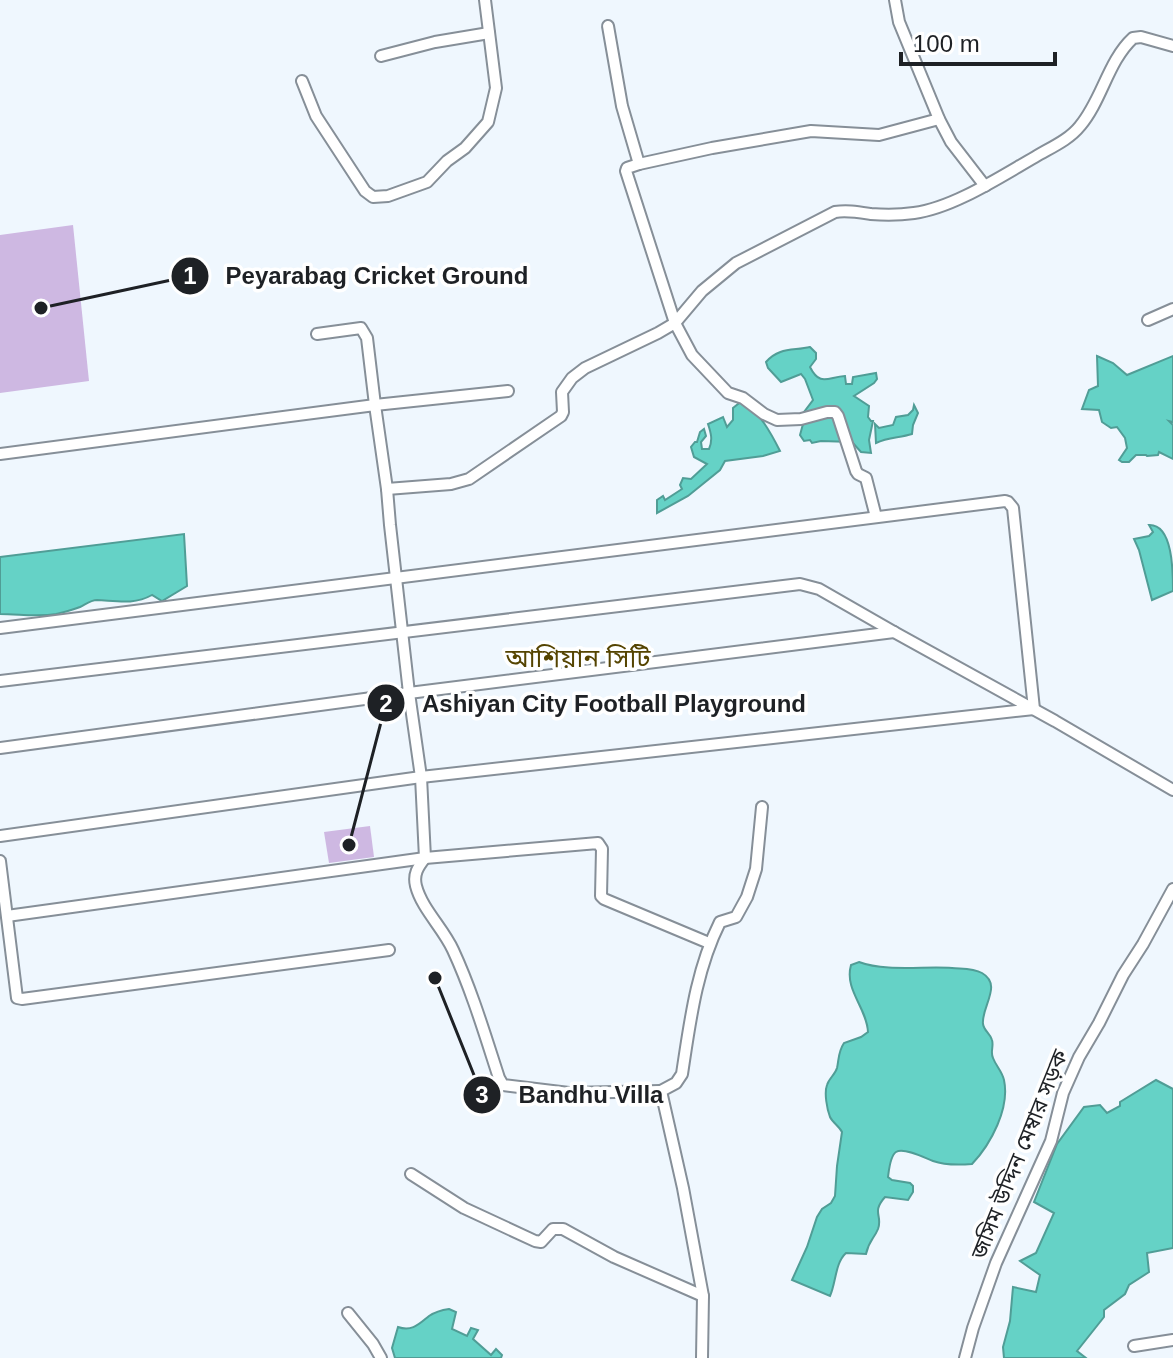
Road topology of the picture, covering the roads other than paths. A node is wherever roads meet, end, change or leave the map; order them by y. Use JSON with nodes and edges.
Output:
{"nodes":[{"id":1,"x":485,"y":0,"type":"edge"},
{"id":2,"x":895,"y":0,"type":"edge"},
{"id":3,"x":608,"y":26,"type":"dead end"},
{"id":4,"x":489,"y":33,"type":"junction"},
{"id":5,"x":1173,"y":46,"type":"edge"},
{"id":6,"x":381,"y":56,"type":"dead end"},
{"id":7,"x":302,"y":81,"type":"dead end"},
{"id":8,"x":939,"y":119,"type":"junction"},
{"id":9,"x":639,"y":164,"type":"junction"},
{"id":10,"x":985,"y":186,"type":"junction"},
{"id":11,"x":1173,"y":309,"type":"edge"},
{"id":12,"x":1148,"y":320,"type":"dead end"},
{"id":13,"x":675,"y":323,"type":"junction"},
{"id":14,"x":317,"y":334,"type":"dead end"},
{"id":15,"x":508,"y":391,"type":"dead end"},
{"id":16,"x":375,"y":405,"type":"junction"},
{"id":17,"x":0,"y":454,"type":"edge"},
{"id":18,"x":387,"y":489,"type":"junction"},
{"id":19,"x":876,"y":517,"type":"junction"},
{"id":20,"x":396,"y":578,"type":"junction"},
{"id":21,"x":0,"y":628,"type":"edge"},
{"id":22,"x":403,"y":632,"type":"junction"},
{"id":23,"x":894,"y":632,"type":"junction"},
{"id":24,"x":0,"y":681,"type":"edge"},
{"id":25,"x":409,"y":693,"type":"junction"},
{"id":26,"x":1034,"y":709,"type":"junction"},
{"id":27,"x":0,"y":748,"type":"edge"},
{"id":28,"x":421,"y":777,"type":"junction"},
{"id":29,"x":1173,"y":790,"type":"edge"},
{"id":30,"x":762,"y":807,"type":"dead end"},
{"id":31,"x":0,"y":836,"type":"edge"},
{"id":32,"x":425,"y":858,"type":"junction"},
{"id":33,"x":0,"y":861,"type":"edge"},
{"id":34,"x":1173,"y":889,"type":"edge"},
{"id":35,"x":7,"y":916,"type":"junction"},
{"id":36,"x":709,"y":943,"type":"junction"},
{"id":37,"x":389,"y":950,"type":"dead end"},
{"id":38,"x":661,"y":1091,"type":"junction"},
{"id":39,"x":411,"y":1174,"type":"dead end"},
{"id":40,"x":703,"y":1296,"type":"junction"},
{"id":41,"x":348,"y":1313,"type":"dead end"},
{"id":42,"x":1173,"y":1340,"type":"edge"},
{"id":43,"x":1134,"y":1346,"type":"dead end"},
{"id":44,"x":381,"y":1358,"type":"edge"},
{"id":45,"x":702,"y":1358,"type":"edge"},
{"id":46,"x":965,"y":1358,"type":"edge"}],
"edges":[{"from":1,"to":4,"type":"street"},
{"from":2,"to":8,"type":"street"},
{"from":3,"to":9,"type":"street"},
{"from":4,"to":6,"type":"street"},
{"from":4,"to":7,"type":"street"},
{"from":5,"to":10,"type":"street"},
{"from":8,"to":9,"type":"street"},
{"from":8,"to":10,"type":"street"},
{"from":9,"to":13,"type":"street"},
{"from":10,"to":13,"type":"street"},
{"from":11,"to":12,"type":"street"},
{"from":13,"to":18,"type":"street"},
{"from":13,"to":19,"type":"street"},
{"from":14,"to":16,"type":"street"},
{"from":15,"to":16,"type":"street"},
{"from":16,"to":17,"type":"street"},
{"from":16,"to":18,"type":"street"},
{"from":18,"to":20,"type":"street"},
{"from":19,"to":20,"type":"street"},
{"from":19,"to":26,"type":"street"},
{"from":20,"to":21,"type":"street"},
{"from":20,"to":22,"type":"street"},
{"from":22,"to":23,"type":"street"},
{"from":22,"to":24,"type":"street"},
{"from":22,"to":25,"type":"street"},
{"from":23,"to":25,"type":"street"},
{"from":23,"to":26,"type":"street"},
{"from":25,"to":27,"type":"street"},
{"from":25,"to":28,"type":"street"},
{"from":26,"to":28,"type":"street"},
{"from":26,"to":29,"type":"street"},
{"from":28,"to":31,"type":"street"},
{"from":28,"to":32,"type":"street"},
{"from":30,"to":36,"type":"street"},
{"from":32,"to":35,"type":"street"},
{"from":32,"to":36,"type":"street"},
{"from":32,"to":38,"type":"street"},
{"from":33,"to":35,"type":"street"},
{"from":34,"to":46,"type":"street","name":"জসিম উদ্দিন মেম্বার সড়ক"},
{"from":35,"to":37,"type":"street"},
{"from":36,"to":38,"type":"street"},
{"from":38,"to":40,"type":"street"},
{"from":39,"to":40,"type":"street"},
{"from":40,"to":45,"type":"street"},
{"from":41,"to":44,"type":"street"},
{"from":42,"to":43,"type":"street"}]}
